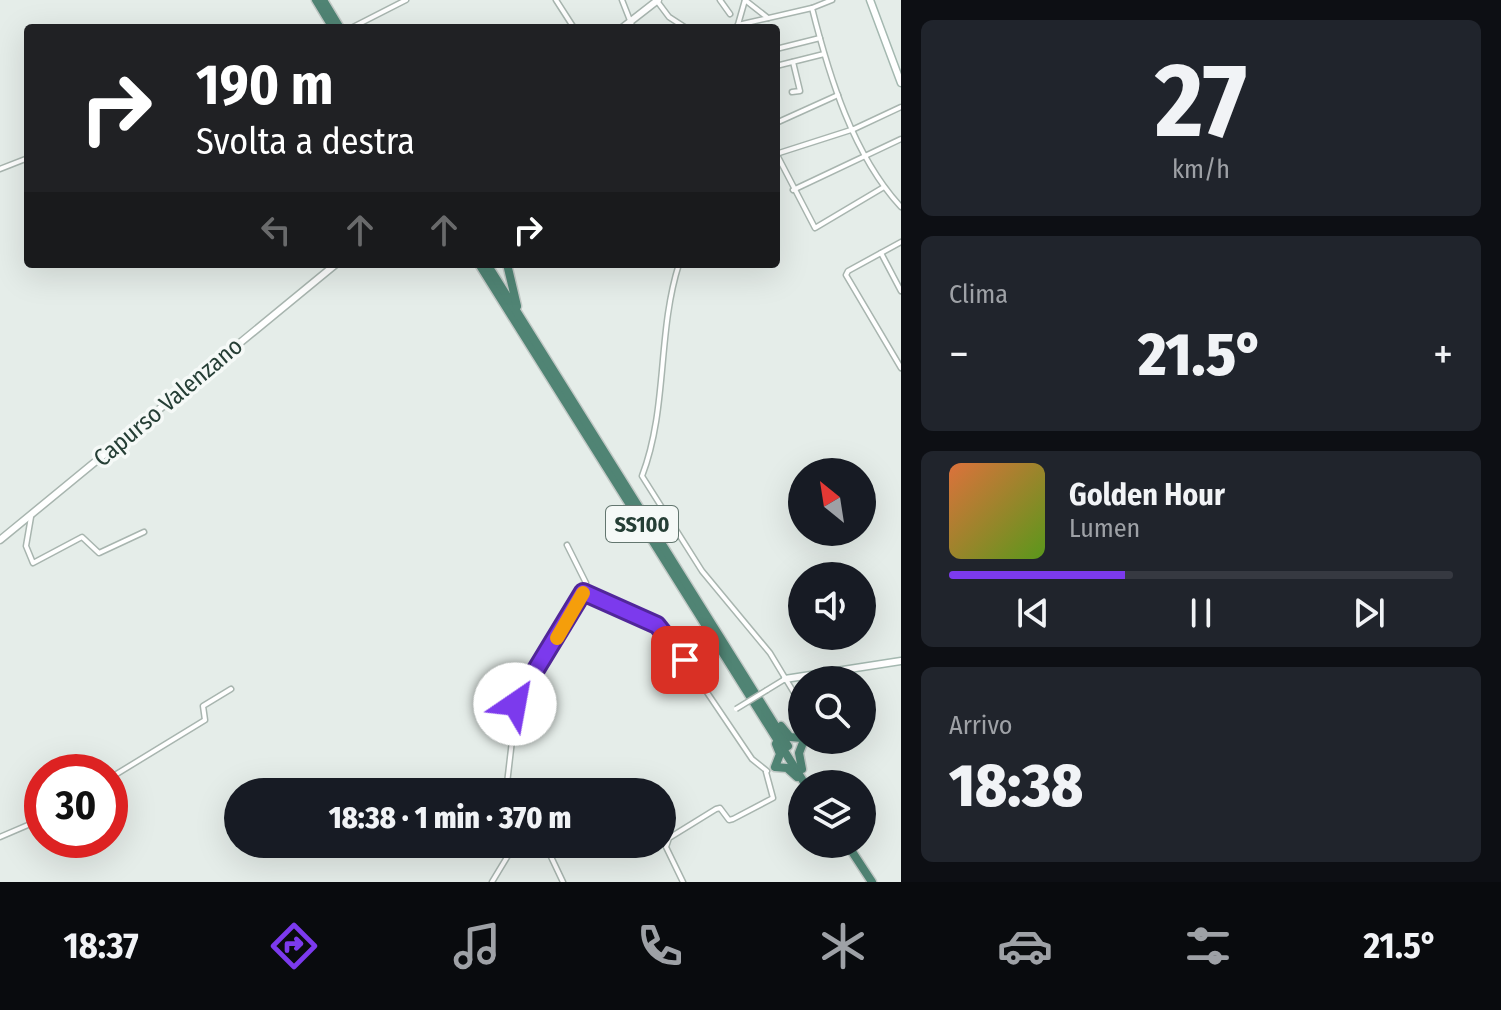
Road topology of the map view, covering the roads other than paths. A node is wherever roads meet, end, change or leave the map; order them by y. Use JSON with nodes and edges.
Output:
{"nodes":[{"id":1,"x":316,"y":0,"type":"edge"},
{"id":2,"x":323,"y":0,"type":"edge"},
{"id":3,"x":406,"y":0,"type":"edge"},
{"id":4,"x":556,"y":0,"type":"edge"},
{"id":5,"x":622,"y":0,"type":"edge"},
{"id":6,"x":657,"y":0,"type":"edge"},
{"id":7,"x":720,"y":0,"type":"edge"},
{"id":8,"x":745,"y":0,"type":"edge"},
{"id":9,"x":832,"y":0,"type":"edge"},
{"id":10,"x":870,"y":0,"type":"edge"},
{"id":11,"x":812,"y":8,"type":"junction"},
{"id":12,"x":730,"y":14,"type":"dead end"},
{"id":13,"x":769,"y":18,"type":"junction"},
{"id":14,"x":334,"y":24,"type":"edge"},
{"id":15,"x":334,"y":24,"type":"edge"},
{"id":16,"x":359,"y":24,"type":"edge"},
{"id":17,"x":571,"y":24,"type":"edge"},
{"id":18,"x":632,"y":24,"type":"edge"},
{"id":19,"x":633,"y":24,"type":"edge"},
{"id":20,"x":680,"y":24,"type":"edge"},
{"id":21,"x":739,"y":24,"type":"edge"},
{"id":22,"x":746,"y":24,"type":"edge"},
{"id":23,"x":820,"y":38,"type":"junction"},
{"id":24,"x":780,"y":48,"type":"edge"},
{"id":25,"x":824,"y":54,"type":"junction"},
{"id":26,"x":793,"y":62,"type":"junction"},
{"id":27,"x":780,"y":65,"type":"edge"},
{"id":28,"x":901,"y":83,"type":"edge"},
{"id":29,"x":792,"y":92,"type":"dead end"},
{"id":30,"x":838,"y":95,"type":"junction"},
{"id":31,"x":901,"y":107,"type":"edge"},
{"id":32,"x":780,"y":121,"type":"edge"},
{"id":33,"x":854,"y":129,"type":"junction"},
{"id":34,"x":901,"y":139,"type":"edge"},
{"id":35,"x":780,"y":153,"type":"edge"},
{"id":36,"x":867,"y":156,"type":"junction"},
{"id":37,"x":24,"y":160,"type":"edge"},
{"id":38,"x":780,"y":162,"type":"edge"},
{"id":39,"x":0,"y":169,"type":"edge"},
{"id":40,"x":884,"y":187,"type":"junction"},
{"id":41,"x":793,"y":190,"type":"junction"},
{"id":42,"x":901,"y":194,"type":"edge"},
{"id":43,"x":893,"y":198,"type":"junction"},
{"id":44,"x":901,"y":207,"type":"edge"},
{"id":45,"x":901,"y":242,"type":"edge"},
{"id":46,"x":881,"y":253,"type":"junction"},
{"id":47,"x":331,"y":268,"type":"edge"},
{"id":48,"x":482,"y":268,"type":"edge"},
{"id":49,"x":490,"y":268,"type":"edge"},
{"id":50,"x":508,"y":268,"type":"edge"},
{"id":51,"x":678,"y":268,"type":"edge"},
{"id":52,"x":901,"y":291,"type":"edge"},
{"id":53,"x":521,"y":318,"type":"junction"},
{"id":54,"x":901,"y":368,"type":"edge"},
{"id":55,"x":31,"y":515,"type":"junction"},
{"id":56,"x":144,"y":532,"type":"dead end"},
{"id":57,"x":0,"y":540,"type":"edge"},
{"id":58,"x":567,"y":545,"type":"dead end"},
{"id":59,"x":583,"y":592,"type":"junction"},
{"id":60,"x":901,"y":661,"type":"edge"},
{"id":61,"x":871,"y":666,"type":"edge"},
{"id":62,"x":785,"y":679,"type":"junction"},
{"id":63,"x":788,"y":679,"type":"edge"},
{"id":64,"x":788,"y":684,"type":"edge"},
{"id":65,"x":231,"y":689,"type":"dead end"},
{"id":66,"x":767,"y":713,"type":"junction"},
{"id":67,"x":724,"y":716,"type":"junction"},
{"id":68,"x":769,"y":726,"type":"junction"},
{"id":69,"x":788,"y":735,"type":"edge"},
{"id":70,"x":799,"y":754,"type":"edge"},
{"id":71,"x":128,"y":767,"type":"edge"},
{"id":72,"x":771,"y":769,"type":"junction"},
{"id":73,"x":802,"y":769,"type":"joint"},
{"id":74,"x":789,"y":770,"type":"edge"},
{"id":75,"x":796,"y":770,"type":"edge"},
{"id":76,"x":506,"y":778,"type":"edge"},
{"id":77,"x":24,"y":827,"type":"edge"},
{"id":78,"x":0,"y":837,"type":"edge"},
{"id":79,"x":509,"y":858,"type":"edge"},
{"id":80,"x":552,"y":858,"type":"edge"},
{"id":81,"x":854,"y":858,"type":"edge"},
{"id":82,"x":492,"y":882,"type":"edge"},
{"id":83,"x":563,"y":882,"type":"edge"},
{"id":84,"x":683,"y":882,"type":"edge"},
{"id":85,"x":870,"y":882,"type":"edge"}],
"edges":[{"from":1,"to":14,"type":"highway"},
{"from":2,"to":15,"type":"highway"},
{"from":3,"to":16,"type":"street"},
{"from":4,"to":17,"type":"street"},
{"from":5,"to":18,"type":"street"},
{"from":6,"to":19,"type":"street"},
{"from":6,"to":20,"type":"street"},
{"from":7,"to":12,"type":"street"},
{"from":8,"to":13,"type":"street"},
{"from":8,"to":21,"type":"street"},
{"from":9,"to":11,"type":"street"},
{"from":10,"to":28,"type":"street"},
{"from":11,"to":13,"type":"street"},
{"from":11,"to":23,"type":"street"},
{"from":13,"to":22,"type":"street"},
{"from":23,"to":24,"type":"street"},
{"from":23,"to":25,"type":"street"},
{"from":25,"to":26,"type":"street"},
{"from":25,"to":30,"type":"street"},
{"from":26,"to":27,"type":"street"},
{"from":26,"to":29,"type":"street"},
{"from":30,"to":32,"type":"street"},
{"from":30,"to":33,"type":"street"},
{"from":31,"to":33,"type":"street"},
{"from":33,"to":35,"type":"street"},
{"from":33,"to":36,"type":"street"},
{"from":34,"to":36,"type":"street"},
{"from":36,"to":40,"type":"street"},
{"from":36,"to":41,"type":"street"},
{"from":37,"to":39,"type":"street"},
{"from":38,"to":41,"type":"street"},
{"from":40,"to":41,"type":"street"},
{"from":40,"to":43,"type":"street"},
{"from":42,"to":43,"type":"street"},
{"from":43,"to":44,"type":"street"},
{"from":45,"to":46,"type":"street"},
{"from":46,"to":52,"type":"street"},
{"from":46,"to":54,"type":"street"},
{"from":47,"to":55,"type":"street","name":"Capurso Valenzano"},
{"from":48,"to":68,"type":"highway","number":"SS100"},
{"from":49,"to":53,"type":"highway","number":"SS100"},
{"from":50,"to":53,"type":"highway","number":"SS100"},
{"from":51,"to":62,"type":"street"},
{"from":53,"to":66,"type":"highway","number":"SS100"},
{"from":55,"to":56,"type":"street"},
{"from":55,"to":57,"type":"street","name":"Capurso Valenzano"},
{"from":58,"to":59,"type":"street"},
{"from":59,"to":67,"type":"street"},
{"from":59,"to":76,"type":"street"},
{"from":60,"to":61,"type":"street"},
{"from":62,"to":63,"type":"street"},
{"from":62,"to":64,"type":"street"},
{"from":62,"to":67,"type":"street","bridge":true},
{"from":65,"to":71,"type":"street"},
{"from":66,"to":69,"type":"highway","number":"SS100"},
{"from":66,"to":73,"type":"highway","number":"SS100"},
{"from":67,"to":72,"type":"street"},
{"from":68,"to":72,"type":"highway","number":"SS100"},
{"from":68,"to":75,"type":"highway","number":"SS100"},
{"from":70,"to":73,"type":"highway","number":"SS100"},
{"from":72,"to":74,"type":"highway","number":"SS100"},
{"from":72,"to":84,"type":"street"},
{"from":77,"to":78,"type":"street"},
{"from":79,"to":82,"type":"street"},
{"from":80,"to":83,"type":"street"},
{"from":81,"to":85,"type":"highway"}]}
